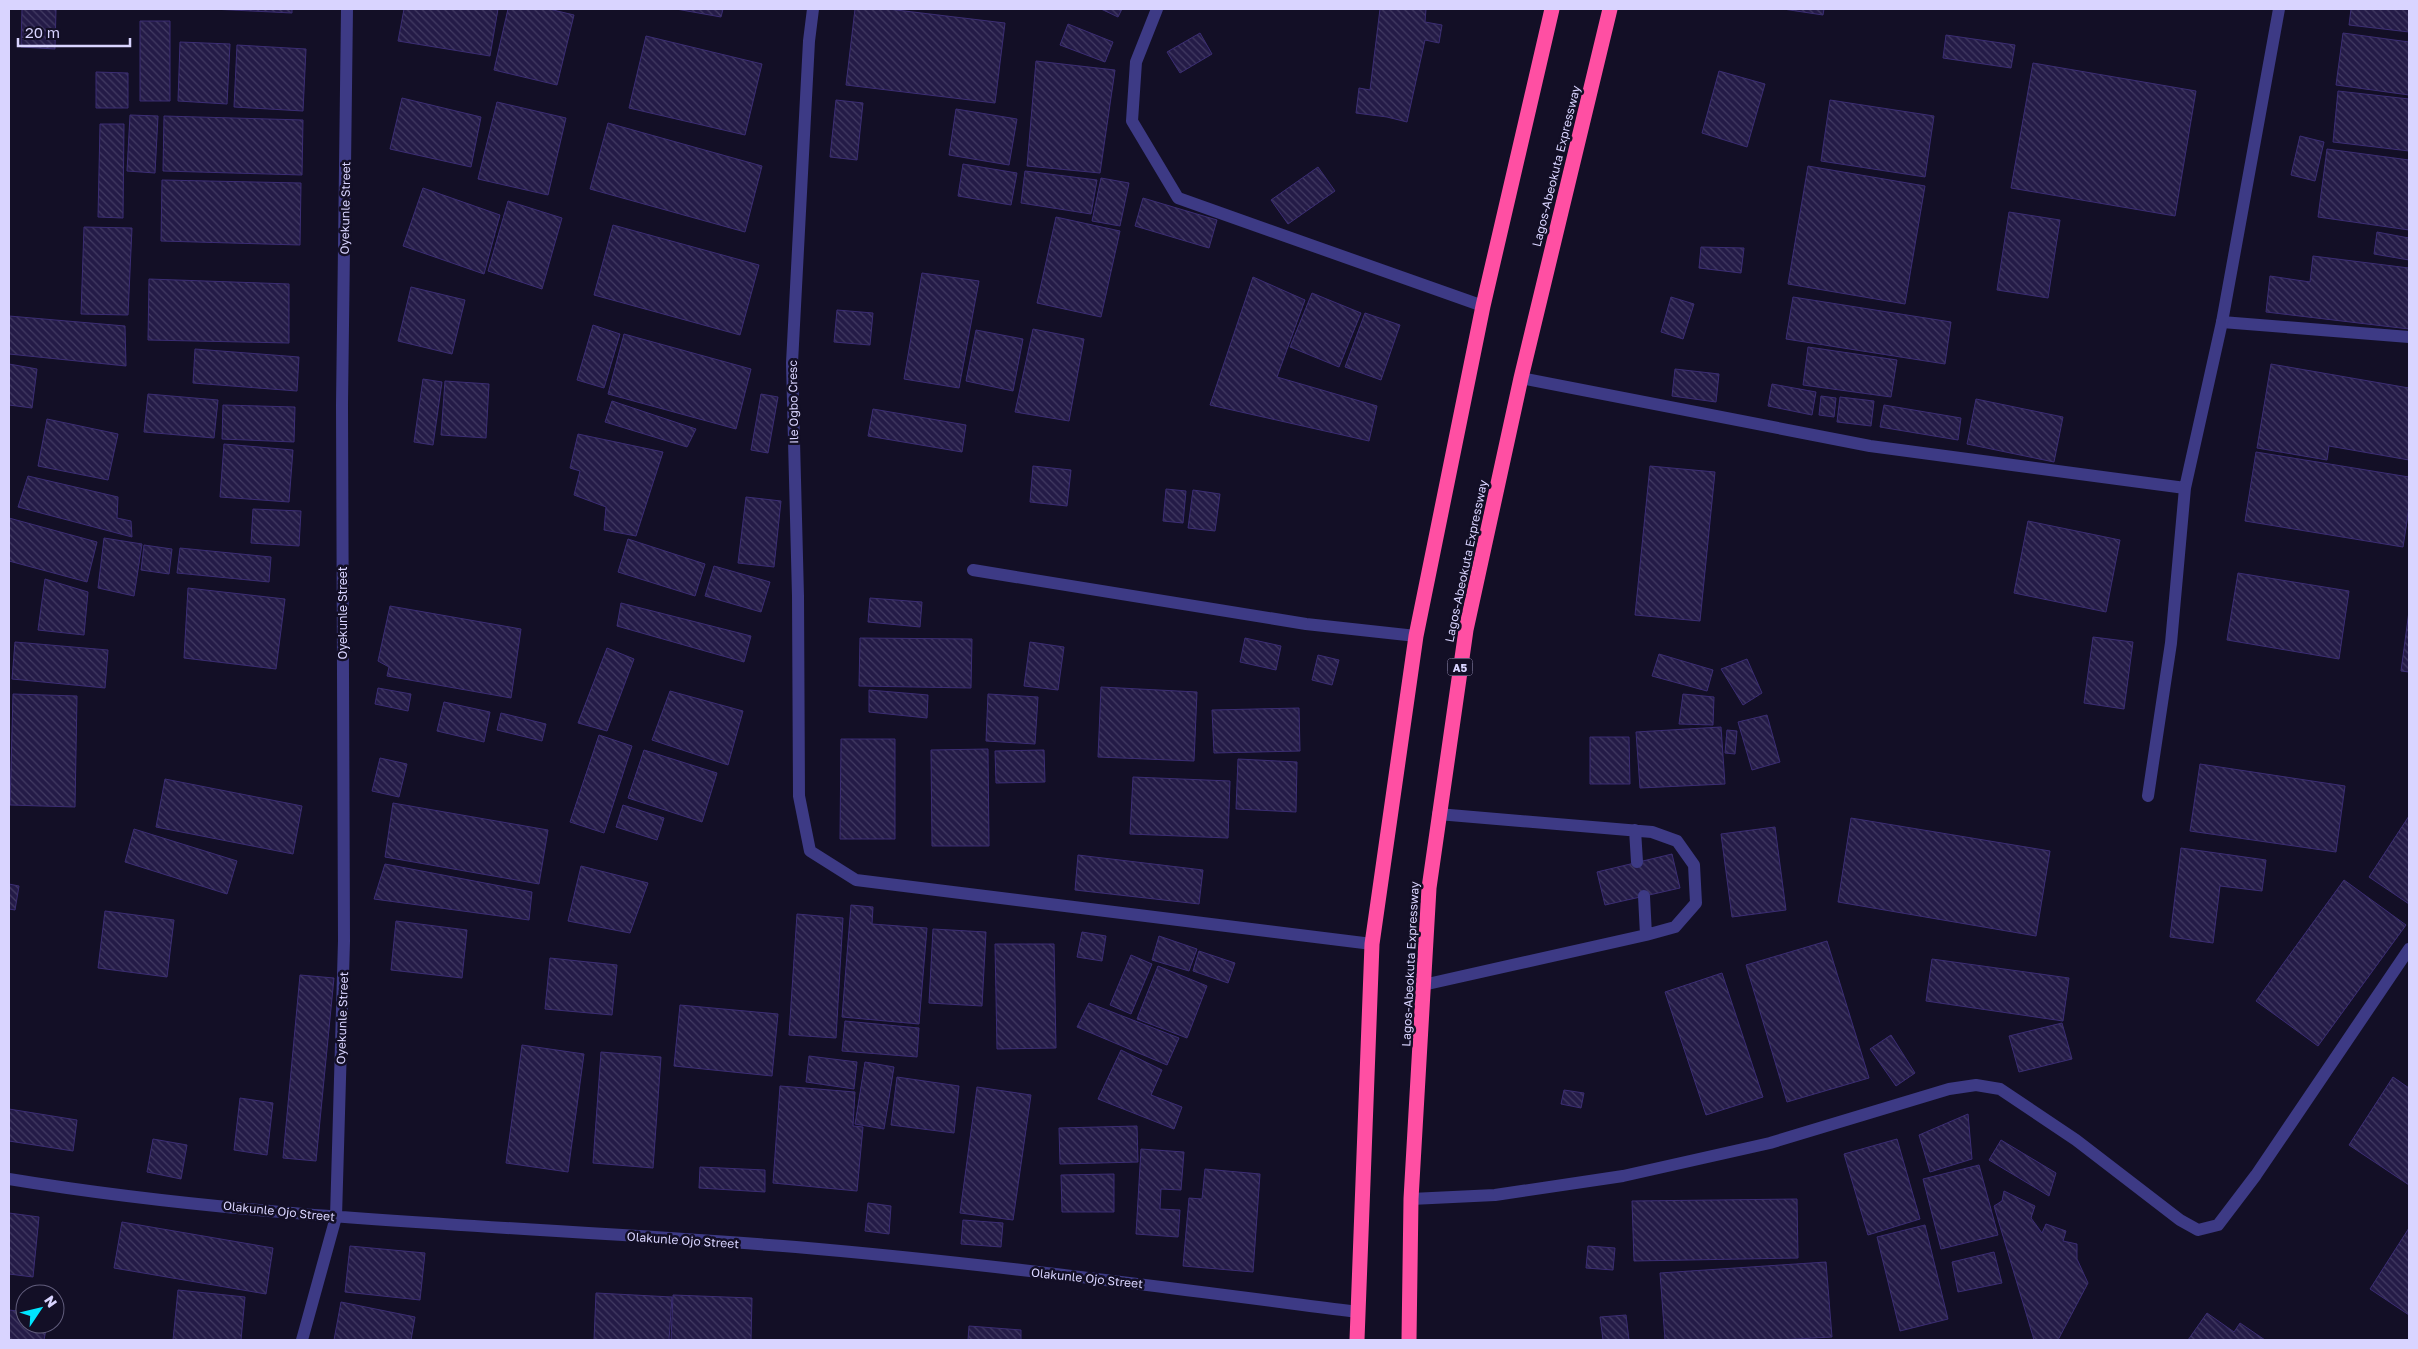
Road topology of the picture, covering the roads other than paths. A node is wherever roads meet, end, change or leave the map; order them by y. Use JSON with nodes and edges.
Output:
{"nodes":[{"id":1,"x":347,"y":9,"type":"edge"},
{"id":2,"x":813,"y":9,"type":"edge"},
{"id":3,"x":1157,"y":9,"type":"edge"},
{"id":4,"x":1552,"y":9,"type":"edge"},
{"id":5,"x":1610,"y":9,"type":"edge"},
{"id":6,"x":2279,"y":9,"type":"edge"},
{"id":7,"x":1483,"y":306,"type":"junction"},
{"id":8,"x":2222,"y":322,"type":"junction"},
{"id":9,"x":2409,"y":337,"type":"edge"},
{"id":10,"x":1521,"y":378,"type":"junction"},
{"id":11,"x":2185,"y":488,"type":"junction"},
{"id":12,"x":974,"y":570,"type":"dead end"},
{"id":13,"x":1416,"y":636,"type":"junction"},
{"id":14,"x":2148,"y":796,"type":"dead end"},
{"id":15,"x":1438,"y":814,"type":"junction"},
{"id":16,"x":1635,"y":830,"type":"junction"},
{"id":17,"x":1637,"y":862,"type":"dead end"},
{"id":18,"x":1644,"y":896,"type":"dead end"},
{"id":19,"x":1646,"y":935,"type":"junction"},
{"id":20,"x":1372,"y":944,"type":"junction"},
{"id":21,"x":2409,"y":949,"type":"edge"},
{"id":22,"x":1423,"y":985,"type":"junction"},
{"id":23,"x":9,"y":1179,"type":"edge"},
{"id":24,"x":1411,"y":1199,"type":"junction"},
{"id":25,"x":336,"y":1217,"type":"junction"},
{"id":26,"x":1357,"y":1312,"type":"junction"},
{"id":27,"x":302,"y":1340,"type":"edge"},
{"id":28,"x":1357,"y":1340,"type":"edge"},
{"id":29,"x":1409,"y":1340,"type":"edge"}],
"edges":[{"from":1,"to":25,"type":"street","name":"Oyekunle Street"},
{"from":2,"to":20,"type":"street","name":"Ile Ogbo Cresc"},
{"from":3,"to":7,"type":"street"},
{"from":4,"to":7,"type":"highway"},
{"from":5,"to":10,"type":"highway","name":"Lagos-Abeokuta Expressway","number":"A5"},
{"from":6,"to":8,"type":"street"},
{"from":7,"to":13,"type":"highway"},
{"from":8,"to":9,"type":"street"},
{"from":8,"to":11,"type":"street"},
{"from":10,"to":11,"type":"street"},
{"from":10,"to":15,"type":"highway","name":"Lagos-Abeokuta Expressway","number":"A5"},
{"from":11,"to":14,"type":"street"},
{"from":12,"to":13,"type":"street"},
{"from":13,"to":20,"type":"highway"},
{"from":15,"to":16,"type":"street"},
{"from":15,"to":22,"type":"highway","name":"Lagos-Abeokuta Expressway","number":"A5"},
{"from":16,"to":17,"type":"street"},
{"from":16,"to":19,"type":"street"},
{"from":18,"to":19,"type":"street"},
{"from":19,"to":22,"type":"street"},
{"from":20,"to":26,"type":"highway"},
{"from":21,"to":24,"type":"street"},
{"from":22,"to":24,"type":"highway","name":"Lagos-Abeokuta Expressway","number":"A5"},
{"from":23,"to":25,"type":"street","name":"Olakunle Ojo Street"},
{"from":24,"to":29,"type":"highway","name":"Lagos-Abeokuta Expressway","number":"A5"},
{"from":25,"to":26,"type":"street","name":"Olakunle Ojo Street"},
{"from":25,"to":27,"type":"street","name":"Oyekunle Street"},
{"from":26,"to":28,"type":"highway"}]}
